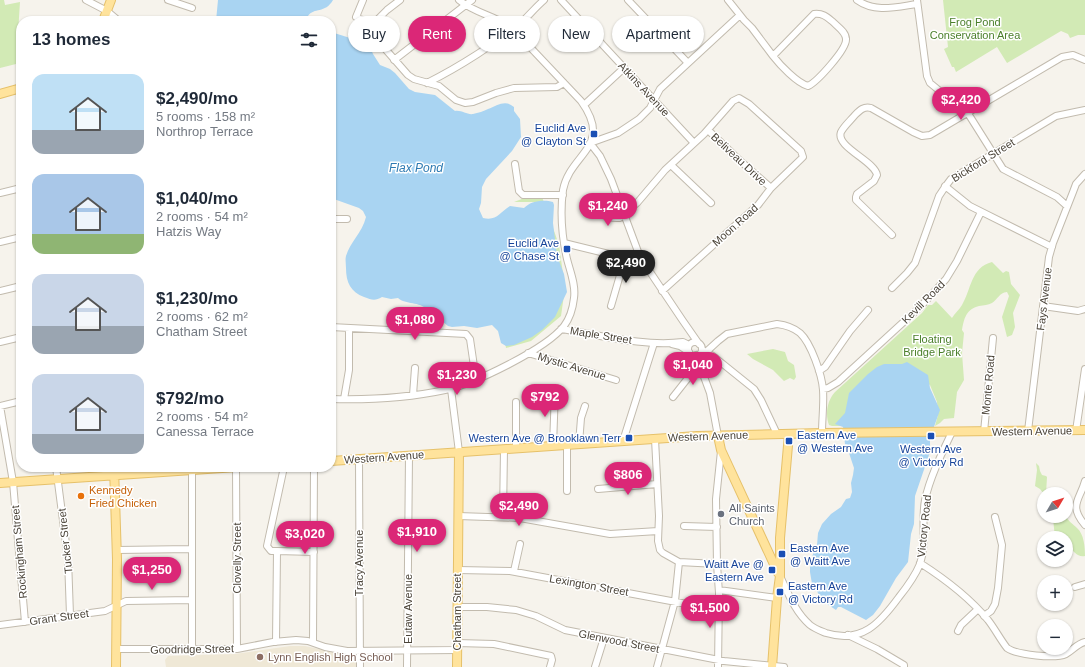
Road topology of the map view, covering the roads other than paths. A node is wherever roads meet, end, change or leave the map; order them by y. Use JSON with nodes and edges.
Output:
{"nodes":[{"id":1,"x":86,"y":0,"type":"edge"},
{"id":2,"x":111,"y":0,"type":"edge"},
{"id":3,"x":168,"y":0,"type":"edge"},
{"id":4,"x":363,"y":0,"type":"edge"},
{"id":5,"x":400,"y":0,"type":"edge"},
{"id":6,"x":459,"y":0,"type":"edge"},
{"id":7,"x":472,"y":0,"type":"edge"},
{"id":8,"x":544,"y":0,"type":"edge"},
{"id":9,"x":562,"y":0,"type":"edge"},
{"id":10,"x":628,"y":0,"type":"edge"},
{"id":11,"x":728,"y":0,"type":"edge"},
{"id":12,"x":857,"y":0,"type":"edge"},
{"id":13,"x":917,"y":2,"type":"edge"},
{"id":14,"x":466,"y":5,"type":"junction"},
{"id":15,"x":192,"y":8,"type":"dead end"},
{"id":16,"x":107,"y":11,"type":"junction"},
{"id":17,"x":740,"y":15,"type":"junction"},
{"id":18,"x":105,"y":16,"type":"edge"},
{"id":19,"x":113,"y":16,"type":"edge"},
{"id":20,"x":356,"y":16,"type":"edge"},
{"id":21,"x":381,"y":16,"type":"edge"},
{"id":22,"x":490,"y":16,"type":"edge"},
{"id":23,"x":527,"y":16,"type":"edge"},
{"id":24,"x":387,"y":52,"type":"edge"},
{"id":25,"x":479,"y":52,"type":"edge"},
{"id":26,"x":535,"y":52,"type":"edge"},
{"id":27,"x":773,"y":56,"type":"junction"},
{"id":28,"x":394,"y":60,"type":"junction"},
{"id":29,"x":1085,"y":60,"type":"edge"},
{"id":30,"x":688,"y":63,"type":"junction"},
{"id":31,"x":624,"y":68,"type":"junction"},
{"id":32,"x":444,"y":74,"type":"junction"},
{"id":33,"x":427,"y":83,"type":"junction"},
{"id":34,"x":564,"y":83,"type":"junction"},
{"id":35,"x":441,"y":88,"type":"junction"},
{"id":36,"x":16,"y":89,"type":"edge"},
{"id":37,"x":0,"y":94,"type":"edge"},
{"id":38,"x":654,"y":100,"type":"junction"},
{"id":39,"x":584,"y":106,"type":"junction"},
{"id":40,"x":1085,"y":110,"type":"edge"},
{"id":41,"x":968,"y":114,"type":"junction"},
{"id":42,"x":708,"y":130,"type":"junction"},
{"id":43,"x":590,"y":143,"type":"junction"},
{"id":44,"x":694,"y":143,"type":"junction"},
{"id":45,"x":993,"y":153,"type":"junction"},
{"id":46,"x":514,"y":164,"type":"dead end"},
{"id":47,"x":671,"y":165,"type":"junction"},
{"id":48,"x":1085,"y":174,"type":"edge"},
{"id":49,"x":945,"y":186,"type":"junction"},
{"id":50,"x":771,"y":188,"type":"junction"},
{"id":51,"x":16,"y":189,"type":"edge"},
{"id":52,"x":0,"y":193,"type":"edge"},
{"id":53,"x":563,"y":195,"type":"junction"},
{"id":54,"x":711,"y":203,"type":"dead end"},
{"id":55,"x":591,"y":204,"type":"dead end"},
{"id":56,"x":1067,"y":206,"type":"junction"},
{"id":57,"x":981,"y":212,"type":"junction"},
{"id":58,"x":625,"y":213,"type":"junction"},
{"id":59,"x":336,"y":219,"type":"edge"},
{"id":60,"x":347,"y":219,"type":"dead end"},
{"id":61,"x":892,"y":235,"type":"dead end"},
{"id":62,"x":16,"y":238,"type":"edge"},
{"id":63,"x":0,"y":242,"type":"edge"},
{"id":64,"x":564,"y":243,"type":"junction"},
{"id":65,"x":1052,"y":247,"type":"junction"},
{"id":66,"x":640,"y":257,"type":"junction"},
{"id":67,"x":625,"y":258,"type":"junction"},
{"id":68,"x":16,"y":287,"type":"edge"},
{"id":69,"x":892,"y":288,"type":"dead end"},
{"id":70,"x":0,"y":291,"type":"edge"},
{"id":71,"x":662,"y":291,"type":"junction"},
{"id":72,"x":611,"y":306,"type":"dead end"},
{"id":73,"x":1043,"y":306,"type":"junction"},
{"id":74,"x":1085,"y":309,"type":"edge"},
{"id":75,"x":868,"y":310,"type":"dead end"},
{"id":76,"x":683,"y":321,"type":"junction"},
{"id":77,"x":336,"y":327,"type":"edge"},
{"id":78,"x":349,"y":328,"type":"junction"},
{"id":79,"x":561,"y":329,"type":"junction"},
{"id":80,"x":688,"y":334,"type":"junction"},
{"id":81,"x":16,"y":338,"type":"edge"},
{"id":82,"x":993,"y":338,"type":"dead end"},
{"id":83,"x":0,"y":342,"type":"edge"},
{"id":84,"x":683,"y":342,"type":"junction"},
{"id":85,"x":654,"y":343,"type":"junction"},
{"id":86,"x":671,"y":343,"type":"junction"},
{"id":87,"x":690,"y":347,"type":"junction"},
{"id":88,"x":702,"y":349,"type":"junction"},
{"id":89,"x":528,"y":353,"type":"junction"},
{"id":90,"x":696,"y":356,"type":"junction"},
{"id":91,"x":699,"y":364,"type":"junction"},
{"id":92,"x":414,"y":368,"type":"dead end"},
{"id":93,"x":1085,"y":369,"type":"edge"},
{"id":94,"x":819,"y":371,"type":"junction"},
{"id":95,"x":476,"y":380,"type":"junction"},
{"id":96,"x":616,"y":380,"type":"dead end"},
{"id":97,"x":823,"y":388,"type":"junction"},
{"id":98,"x":451,"y":389,"type":"junction"},
{"id":99,"x":555,"y":390,"type":"dead end"},
{"id":100,"x":413,"y":395,"type":"junction"},
{"id":101,"x":673,"y":397,"type":"dead end"},
{"id":102,"x":336,"y":399,"type":"edge"},
{"id":103,"x":344,"y":399,"type":"junction"},
{"id":104,"x":16,"y":402,"type":"edge"},
{"id":105,"x":516,"y":402,"type":"dead end"},
{"id":106,"x":0,"y":406,"type":"edge"},
{"id":107,"x":585,"y":406,"type":"dead end"},
{"id":108,"x":1085,"y":430,"type":"edge"},
{"id":109,"x":1028,"y":431,"type":"junction"},
{"id":110,"x":1076,"y":431,"type":"junction"},
{"id":111,"x":952,"y":432,"type":"junction"},
{"id":112,"x":984,"y":432,"type":"junction"},
{"id":113,"x":822,"y":433,"type":"junction"},
{"id":114,"x":777,"y":434,"type":"junction"},
{"id":115,"x":789,"y":434,"type":"junction"},
{"id":116,"x":718,"y":436,"type":"junction"},
{"id":117,"x":655,"y":439,"type":"junction"},
{"id":118,"x":623,"y":441,"type":"junction"},
{"id":119,"x":579,"y":444,"type":"junction"},
{"id":120,"x":567,"y":445,"type":"junction"},
{"id":121,"x":553,"y":446,"type":"junction"},
{"id":122,"x":516,"y":448,"type":"junction"},
{"id":123,"x":504,"y":449,"type":"junction"},
{"id":124,"x":721,"y":450,"type":"junction"},
{"id":125,"x":459,"y":452,"type":"junction"},
{"id":126,"x":409,"y":456,"type":"junction"},
{"id":127,"x":359,"y":459,"type":"junction"},
{"id":128,"x":336,"y":461,"type":"edge"},
{"id":129,"x":57,"y":472,"type":"edge"},
{"id":130,"x":106,"y":472,"type":"edge"},
{"id":131,"x":114,"y":472,"type":"edge"},
{"id":132,"x":192,"y":472,"type":"edge"},
{"id":133,"x":236,"y":472,"type":"edge"},
{"id":134,"x":283,"y":472,"type":"edge"},
{"id":135,"x":314,"y":472,"type":"edge"},
{"id":136,"x":58,"y":478,"type":"junction"},
{"id":137,"x":1085,"y":481,"type":"edge"},
{"id":138,"x":13,"y":482,"type":"junction"},
{"id":139,"x":0,"y":483,"type":"edge"},
{"id":140,"x":657,"y":484,"type":"junction"},
{"id":141,"x":598,"y":489,"type":"dead end"},
{"id":142,"x":567,"y":491,"type":"dead end"},
{"id":143,"x":458,"y":516,"type":"junction"},
{"id":144,"x":503,"y":517,"type":"junction"},
{"id":145,"x":995,"y":517,"type":"dead end"},
{"id":146,"x":1085,"y":525,"type":"edge"},
{"id":147,"x":684,"y":526,"type":"dead end"},
{"id":148,"x":717,"y":527,"type":"junction"},
{"id":149,"x":658,"y":531,"type":"junction"},
{"id":150,"x":520,"y":544,"type":"dead end"},
{"id":151,"x":192,"y":549,"type":"junction"},
{"id":152,"x":117,"y":550,"type":"junction"},
{"id":153,"x":278,"y":551,"type":"junction"},
{"id":154,"x":314,"y":552,"type":"junction"},
{"id":155,"x":679,"y":562,"type":"junction"},
{"id":156,"x":920,"y":563,"type":"junction"},
{"id":157,"x":717,"y":564,"type":"junction"},
{"id":158,"x":458,"y":570,"type":"junction"},
{"id":159,"x":514,"y":571,"type":"junction"},
{"id":160,"x":780,"y":576,"type":"junction"},
{"id":161,"x":1085,"y":585,"type":"edge"},
{"id":162,"x":1075,"y":587,"type":"dead end"},
{"id":163,"x":719,"y":590,"type":"junction"},
{"id":164,"x":776,"y":598,"type":"junction"},
{"id":165,"x":192,"y":600,"type":"junction"},
{"id":166,"x":675,"y":601,"type":"junction"},
{"id":167,"x":117,"y":604,"type":"junction"},
{"id":168,"x":457,"y":607,"type":"junction"},
{"id":169,"x":978,"y":609,"type":"junction"},
{"id":170,"x":719,"y":610,"type":"junction"},
{"id":171,"x":70,"y":615,"type":"junction"},
{"id":172,"x":984,"y":616,"type":"junction"},
{"id":173,"x":25,"y":622,"type":"junction"},
{"id":174,"x":0,"y":625,"type":"edge"},
{"id":175,"x":958,"y":631,"type":"dead end"},
{"id":176,"x":848,"y":635,"type":"junction"},
{"id":177,"x":604,"y":638,"type":"junction"},
{"id":178,"x":276,"y":642,"type":"junction"},
{"id":179,"x":313,"y":642,"type":"junction"},
{"id":180,"x":1085,"y":642,"type":"edge"},
{"id":181,"x":457,"y":646,"type":"junction"},
{"id":182,"x":116,"y":649,"type":"junction"},
{"id":183,"x":237,"y":649,"type":"junction"},
{"id":184,"x":662,"y":649,"type":"junction"},
{"id":185,"x":192,"y":650,"type":"junction"},
{"id":186,"x":360,"y":651,"type":"junction"},
{"id":187,"x":408,"y":651,"type":"junction"},
{"id":188,"x":718,"y":660,"type":"junction"},
{"id":189,"x":772,"y":666,"type":"edge"},
{"id":190,"x":116,"y":667,"type":"edge"},
{"id":191,"x":360,"y":667,"type":"edge"},
{"id":192,"x":408,"y":667,"type":"edge"},
{"id":193,"x":457,"y":667,"type":"edge"},
{"id":194,"x":550,"y":667,"type":"edge"},
{"id":195,"x":595,"y":667,"type":"edge"},
{"id":196,"x":657,"y":667,"type":"edge"},
{"id":197,"x":718,"y":667,"type":"edge"},
{"id":198,"x":784,"y":667,"type":"edge"},
{"id":199,"x":904,"y":667,"type":"edge"}],
"edges":[{"from":1,"to":16,"type":"street"},
{"from":2,"to":16,"type":"main road"},
{"from":3,"to":15,"type":"street"},
{"from":4,"to":20,"type":"street"},
{"from":5,"to":21,"type":"street"},
{"from":6,"to":14,"type":"street"},
{"from":7,"to":14,"type":"street"},
{"from":8,"to":23,"type":"street"},
{"from":9,"to":31,"type":"street","name":"Atkins Avenue"},
{"from":10,"to":30,"type":"street"},
{"from":11,"to":17,"type":"street"},
{"from":12,"to":13,"type":"street"},
{"from":13,"to":41,"type":"street"},
{"from":14,"to":22,"type":"street"},
{"from":14,"to":28,"type":"street"},
{"from":16,"to":18,"type":"main road"},
{"from":16,"to":19,"type":"street"},
{"from":17,"to":27,"type":"street"},
{"from":17,"to":30,"type":"street"},
{"from":24,"to":28,"type":"street"},
{"from":25,"to":32,"type":"street"},
{"from":26,"to":34,"type":"street"},
{"from":27,"to":27,"type":"street"},
{"from":28,"to":33,"type":"street"},
{"from":29,"to":41,"type":"street"},
{"from":30,"to":38,"type":"street"},
{"from":31,"to":38,"type":"street","name":"Atkins Avenue"},
{"from":31,"to":39,"type":"street"},
{"from":32,"to":33,"type":"street"},
{"from":32,"to":35,"type":"street"},
{"from":33,"to":35,"type":"street"},
{"from":34,"to":35,"type":"street"},
{"from":34,"to":39,"type":"street"},
{"from":36,"to":37,"type":"main road"},
{"from":38,"to":43,"type":"street"},
{"from":38,"to":44,"type":"street","name":"Atkins Avenue"},
{"from":39,"to":43,"type":"street"},
{"from":40,"to":45,"type":"street","name":"Bickford Street"},
{"from":41,"to":45,"type":"street"},
{"from":41,"to":61,"type":"street"},
{"from":42,"to":44,"type":"street"},
{"from":42,"to":50,"type":"street","name":"Beliveau Drive"},
{"from":42,"to":50,"type":"street","name":"Moon Road"},
{"from":43,"to":53,"type":"street"},
{"from":43,"to":58,"type":"street"},
{"from":44,"to":47,"type":"street"},
{"from":45,"to":49,"type":"street","name":"Bickford Street"},
{"from":45,"to":56,"type":"street"},
{"from":46,"to":53,"type":"street"},
{"from":47,"to":54,"type":"street"},
{"from":47,"to":58,"type":"street"},
{"from":48,"to":56,"type":"street","name":"Fays Avenue"},
{"from":49,"to":57,"type":"street"},
{"from":49,"to":69,"type":"street","name":"Bickford Street"},
{"from":50,"to":71,"type":"street","name":"Moon Road"},
{"from":51,"to":52,"type":"street"},
{"from":53,"to":64,"type":"street"},
{"from":55,"to":58,"type":"street"},
{"from":56,"to":65,"type":"street","name":"Fays Avenue"},
{"from":57,"to":65,"type":"street"},
{"from":57,"to":97,"type":"street","name":"Kevill Road"},
{"from":58,"to":66,"type":"street"},
{"from":59,"to":60,"type":"street"},
{"from":62,"to":63,"type":"street"},
{"from":64,"to":67,"type":"street"},
{"from":64,"to":79,"type":"street"},
{"from":65,"to":73,"type":"street","name":"Fays Avenue"},
{"from":66,"to":67,"type":"street"},
{"from":66,"to":71,"type":"street"},
{"from":67,"to":72,"type":"street"},
{"from":68,"to":70,"type":"street"},
{"from":71,"to":76,"type":"street"},
{"from":73,"to":74,"type":"street"},
{"from":73,"to":109,"type":"street","name":"Fays Avenue"},
{"from":75,"to":94,"type":"street"},
{"from":76,"to":80,"type":"street"},
{"from":76,"to":88,"type":"street"},
{"from":77,"to":78,"type":"street"},
{"from":78,"to":95,"type":"street"},
{"from":78,"to":103,"type":"street"},
{"from":79,"to":85,"type":"street","name":"Maple Street"},
{"from":79,"to":89,"type":"street","name":"Maple Street"},
{"from":80,"to":84,"type":"street"},
{"from":80,"to":87,"type":"street"},
{"from":81,"to":83,"type":"street"},
{"from":82,"to":112,"type":"street","name":"Monte Road"},
{"from":84,"to":86,"type":"street","name":"Maple Street"},
{"from":84,"to":87,"type":"street","name":"Maple Street"},
{"from":85,"to":86,"type":"street","name":"Maple Street"},
{"from":85,"to":118,"type":"street"},
{"from":86,"to":87,"type":"street","name":"Maple Street"},
{"from":87,"to":88,"type":"street","name":"Maple Street"},
{"from":87,"to":90,"type":"street","name":"Maple Street"},
{"from":88,"to":90,"type":"street"},
{"from":88,"to":94,"type":"street"},
{"from":88,"to":114,"type":"street"},
{"from":89,"to":95,"type":"street","name":"Maple Street"},
{"from":89,"to":96,"type":"street","name":"Mystic Avenue"},
{"from":90,"to":91,"type":"street"},
{"from":91,"to":101,"type":"street"},
{"from":91,"to":116,"type":"street"},
{"from":92,"to":100,"type":"street"},
{"from":93,"to":110,"type":"street"},
{"from":94,"to":97,"type":"street"},
{"from":95,"to":98,"type":"street","name":"Maple Street"},
{"from":97,"to":113,"type":"street"},
{"from":98,"to":100,"type":"street","name":"Maple Street"},
{"from":98,"to":125,"type":"street","name":"Chatham Street"},
{"from":99,"to":121,"type":"street"},
{"from":100,"to":103,"type":"street","name":"Maple Street"},
{"from":102,"to":103,"type":"street","name":"Maple Street"},
{"from":104,"to":106,"type":"street"},
{"from":105,"to":122,"type":"street"},
{"from":106,"to":138,"type":"street","name":"Rockingham Street"},
{"from":107,"to":119,"type":"street"},
{"from":108,"to":110,"type":"main road","name":"Western Avenue"},
{"from":109,"to":110,"type":"main road","name":"Western Avenue"},
{"from":109,"to":112,"type":"main road","name":"Western Avenue"},
{"from":111,"to":112,"type":"main road","name":"Western Avenue"},
{"from":111,"to":113,"type":"main road","name":"Western Avenue"},
{"from":111,"to":156,"type":"street","name":"Victory Road"},
{"from":113,"to":115,"type":"main road","name":"Western Avenue"},
{"from":114,"to":115,"type":"main road","name":"Western Avenue"},
{"from":114,"to":116,"type":"main road","name":"Western Avenue"},
{"from":115,"to":160,"type":"main road"},
{"from":116,"to":117,"type":"main road","name":"Western Avenue"},
{"from":116,"to":124,"type":"main road"},
{"from":117,"to":118,"type":"main road","name":"Western Avenue"},
{"from":117,"to":140,"type":"street"},
{"from":118,"to":119,"type":"main road","name":"Western Avenue"},
{"from":119,"to":120,"type":"main road","name":"Western Avenue"},
{"from":120,"to":121,"type":"main road","name":"Western Avenue"},
{"from":120,"to":142,"type":"street"},
{"from":121,"to":122,"type":"main road","name":"Western Avenue"},
{"from":122,"to":123,"type":"main road","name":"Western Avenue"},
{"from":123,"to":125,"type":"main road","name":"Western Avenue"},
{"from":123,"to":144,"type":"street"},
{"from":124,"to":148,"type":"street"},
{"from":124,"to":160,"type":"main road"},
{"from":125,"to":126,"type":"main road","name":"Western Avenue"},
{"from":125,"to":143,"type":"main road","name":"Chatham Street"},
{"from":126,"to":127,"type":"main road","name":"Western Avenue"},
{"from":126,"to":187,"type":"street","name":"Eutaw Avenue"},
{"from":127,"to":128,"type":"main road","name":"Western Avenue"},
{"from":127,"to":186,"type":"street","name":"Tracy Avenue"},
{"from":129,"to":136,"type":"street","name":"Tucker Street"},
{"from":130,"to":136,"type":"main road"},
{"from":131,"to":152,"type":"main road"},
{"from":132,"to":151,"type":"street"},
{"from":133,"to":183,"type":"street","name":"Clovelly Street"},
{"from":134,"to":153,"type":"street"},
{"from":135,"to":154,"type":"street"},
{"from":136,"to":138,"type":"main road"},
{"from":136,"to":171,"type":"street","name":"Tucker Street"},
{"from":137,"to":146,"type":"street"},
{"from":138,"to":139,"type":"main road"},
{"from":138,"to":173,"type":"street","name":"Rockingham Street"},
{"from":140,"to":141,"type":"street"},
{"from":140,"to":149,"type":"street"},
{"from":143,"to":144,"type":"street"},
{"from":143,"to":158,"type":"main road","name":"Chatham Street"},
{"from":144,"to":149,"type":"street"},
{"from":145,"to":172,"type":"street"},
{"from":147,"to":148,"type":"street"},
{"from":148,"to":157,"type":"street"},
{"from":149,"to":155,"type":"street"},
{"from":150,"to":159,"type":"street"},
{"from":151,"to":152,"type":"street"},
{"from":151,"to":165,"type":"street"},
{"from":152,"to":167,"type":"main road"},
{"from":153,"to":154,"type":"street"},
{"from":153,"to":178,"type":"street"},
{"from":154,"to":179,"type":"street"},
{"from":155,"to":157,"type":"street"},
{"from":155,"to":166,"type":"street"},
{"from":156,"to":169,"type":"street"},
{"from":156,"to":176,"type":"street","name":"Victory Road"},
{"from":157,"to":163,"type":"street"},
{"from":158,"to":159,"type":"street","name":"Lexington Street"},
{"from":158,"to":168,"type":"main road","name":"Chatham Street"},
{"from":159,"to":166,"type":"street","name":"Lexington Street"},
{"from":160,"to":164,"type":"main road"},
{"from":160,"to":176,"type":"street","name":"Victory Road"},
{"from":161,"to":162,"type":"street"},
{"from":163,"to":164,"type":"street"},
{"from":163,"to":170,"type":"street"},
{"from":164,"to":189,"type":"main road"},
{"from":165,"to":167,"type":"street","name":"Grant Street"},
{"from":165,"to":185,"type":"street"},
{"from":166,"to":170,"type":"street","name":"Lexington Street"},
{"from":166,"to":184,"type":"street"},
{"from":167,"to":171,"type":"street","name":"Grant Street"},
{"from":167,"to":182,"type":"main road"},
{"from":168,"to":177,"type":"street","name":"Glenwood Street"},
{"from":168,"to":181,"type":"main road","name":"Chatham Street"},
{"from":169,"to":172,"type":"street"},
{"from":169,"to":175,"type":"street"},
{"from":170,"to":188,"type":"street"},
{"from":171,"to":173,"type":"street","name":"Grant Street"},
{"from":172,"to":180,"type":"street"},
{"from":173,"to":174,"type":"street","name":"Grant Street"},
{"from":176,"to":199,"type":"street"},
{"from":177,"to":184,"type":"street","name":"Glenwood Street"},
{"from":177,"to":195,"type":"street"},
{"from":178,"to":179,"type":"street","name":"Goodridge Street"},
{"from":178,"to":183,"type":"street","name":"Goodridge Street"},
{"from":179,"to":186,"type":"street","name":"Goodridge Street"},
{"from":181,"to":187,"type":"street","name":"Goodridge Street"},
{"from":181,"to":193,"type":"main road","name":"Chatham Street"},
{"from":181,"to":194,"type":"street","name":"Goodridge Street"},
{"from":182,"to":185,"type":"street","name":"Goodridge Street"},
{"from":182,"to":190,"type":"main road"},
{"from":183,"to":185,"type":"street","name":"Goodridge Street"},
{"from":184,"to":188,"type":"street","name":"Glenwood Street"},
{"from":184,"to":196,"type":"street"},
{"from":186,"to":187,"type":"street","name":"Goodridge Street"},
{"from":186,"to":191,"type":"street","name":"Tracy Avenue"},
{"from":187,"to":192,"type":"street","name":"Eutaw Avenue"},
{"from":188,"to":189,"type":"street","name":"Glenwood Street"},
{"from":188,"to":197,"type":"street"},
{"from":189,"to":198,"type":"street","name":"Glenwood Street"}]}
